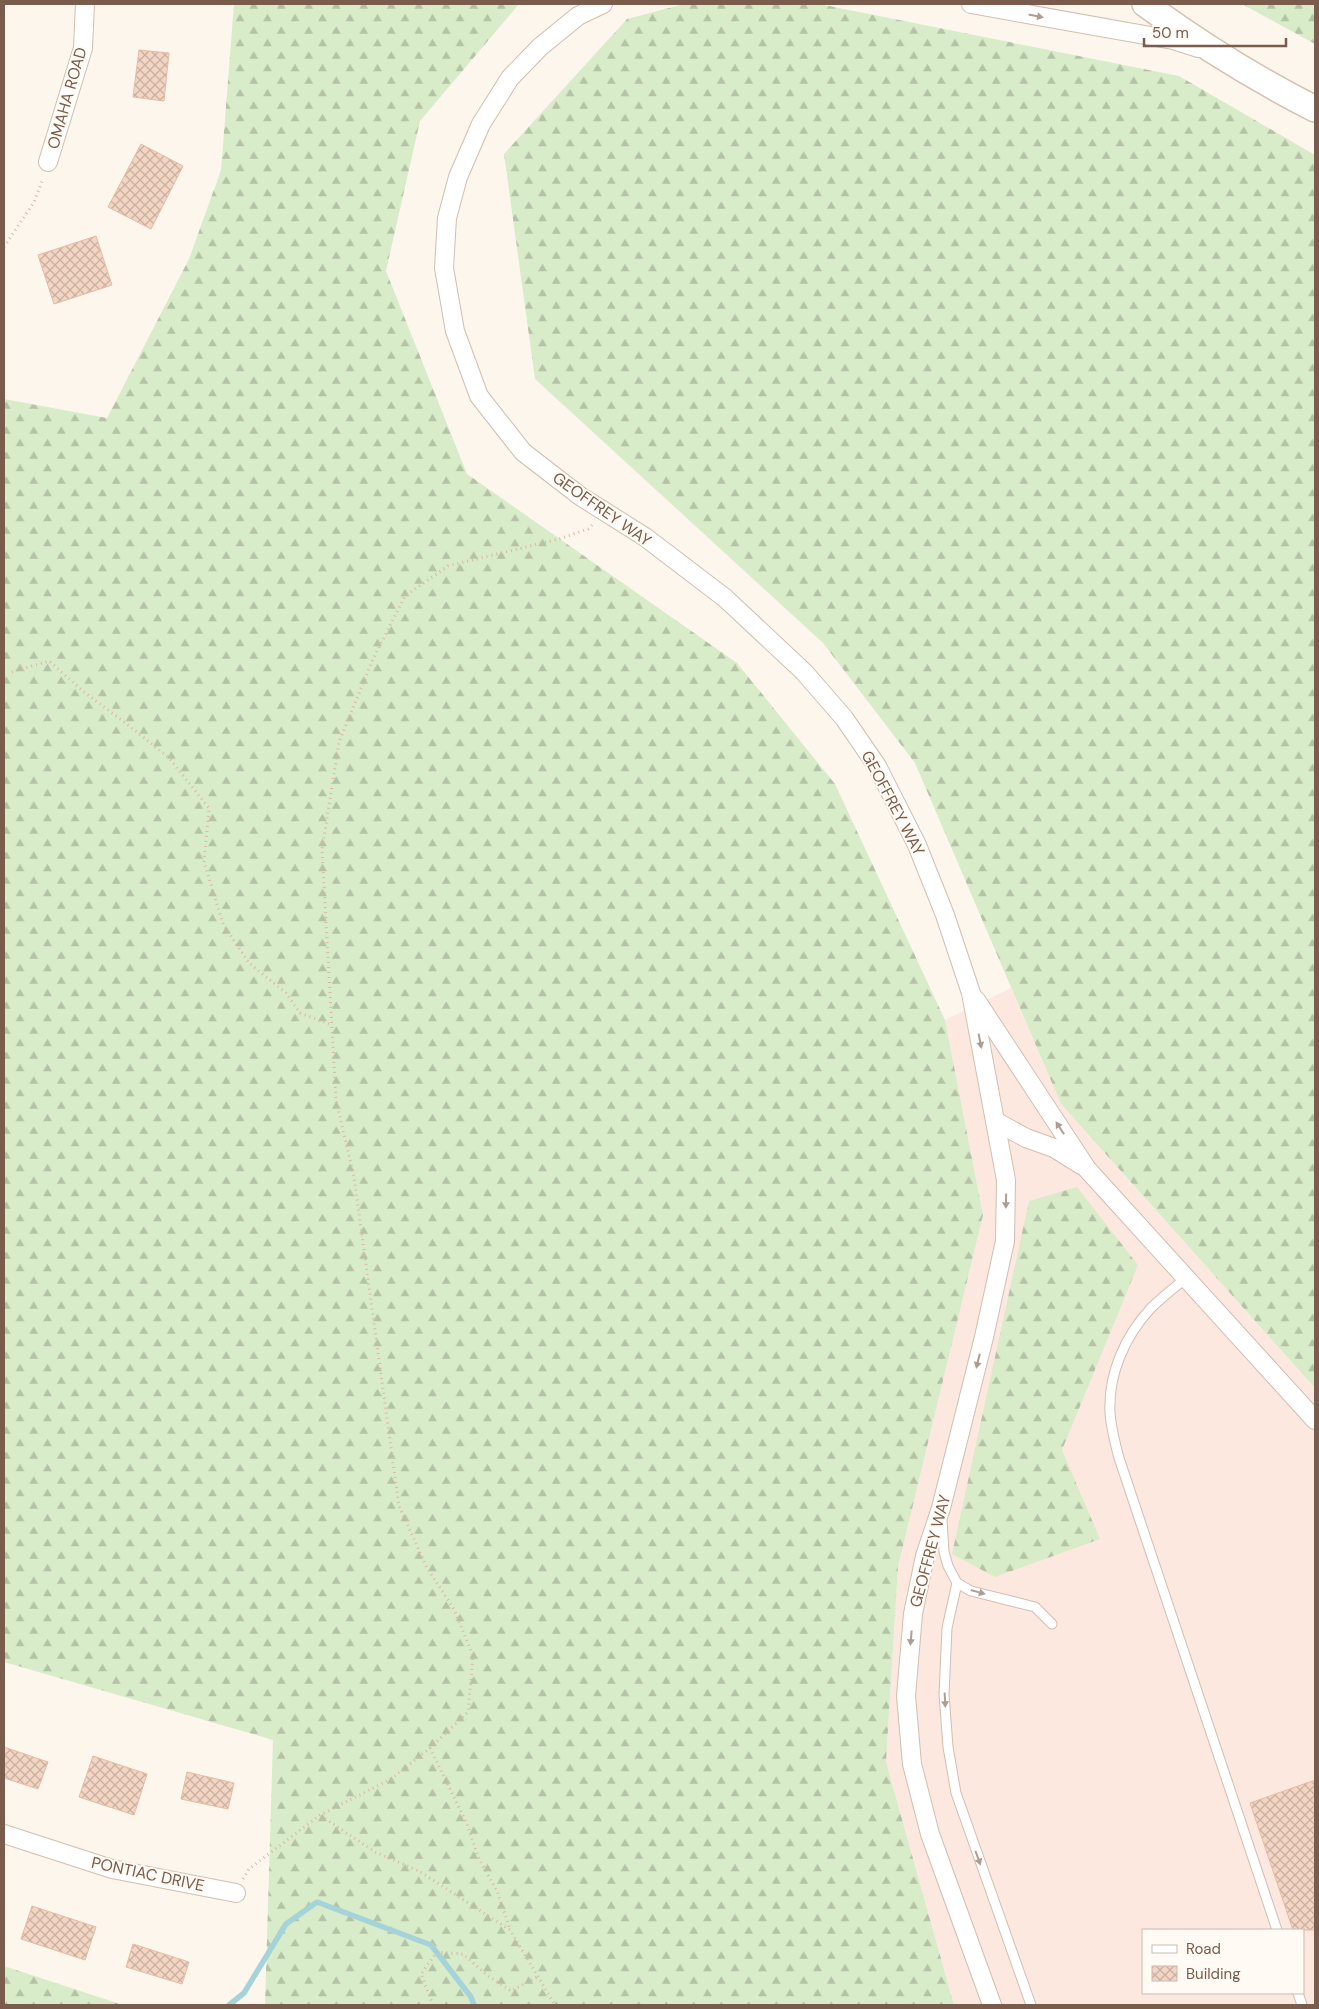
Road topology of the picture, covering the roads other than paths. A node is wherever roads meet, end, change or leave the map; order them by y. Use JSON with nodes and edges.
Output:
{"nodes":[{"id":1,"x":85,"y":4,"type":"edge"},
{"id":2,"x":603,"y":4,"type":"edge"},
{"id":3,"x":971,"y":4,"type":"edge"},
{"id":4,"x":1145,"y":4,"type":"edge"},
{"id":5,"x":1222,"y":55,"type":"junction"},
{"id":6,"x":1315,"y":109,"type":"edge"},
{"id":7,"x":48,"y":162,"type":"road end"},
{"id":8,"x":971,"y":993,"type":"junction"},
{"id":9,"x":995,"y":1121,"type":"junction"},
{"id":10,"x":1087,"y":1169,"type":"junction"},
{"id":11,"x":1186,"y":1278,"type":"junction"},
{"id":12,"x":1315,"y":1420,"type":"edge"},
{"id":13,"x":941,"y":1508,"type":"junction"},
{"id":14,"x":957,"y":1583,"type":"junction"},
{"id":15,"x":1052,"y":1624,"type":"dead end"},
{"id":16,"x":4,"y":1834,"type":"edge"},
{"id":17,"x":236,"y":1893,"type":"road end"},
{"id":18,"x":1277,"y":1929,"type":"edge"},
{"id":19,"x":992,"y":2005,"type":"edge"},
{"id":20,"x":1031,"y":2005,"type":"edge"}],
"edges":[{"from":1,"to":7,"type":"street","name":"OMAHA ROAD"},
{"from":2,"to":8,"type":"street","name":"GEOFFREY WAY"},
{"from":3,"to":5,"type":"street","one_way":true},
{"from":4,"to":5,"type":"main road"},
{"from":5,"to":6,"type":"main road"},
{"from":8,"to":9,"type":"street","name":"GEOFFREY WAY","one_way":true},
{"from":10,"to":8,"type":"street","name":"GEOFFREY WAY","one_way":true},
{"from":9,"to":10,"type":"street","name":"GEOFFREY WAY"},
{"from":9,"to":13,"type":"street","name":"GEOFFREY WAY","one_way":true},
{"from":10,"to":11,"type":"street","name":"GEOFFREY WAY"},
{"from":11,"to":12,"type":"street","name":"GEOFFREY WAY"},
{"from":11,"to":18,"type":"lane"},
{"from":13,"to":14,"type":"lane"},
{"from":13,"to":19,"type":"street","name":"GEOFFREY WAY","one_way":true},
{"from":14,"to":15,"type":"lane","one_way":true},
{"from":14,"to":20,"type":"lane","one_way":true},
{"from":16,"to":17,"type":"street","name":"PONTIAC DRIVE"}]}
